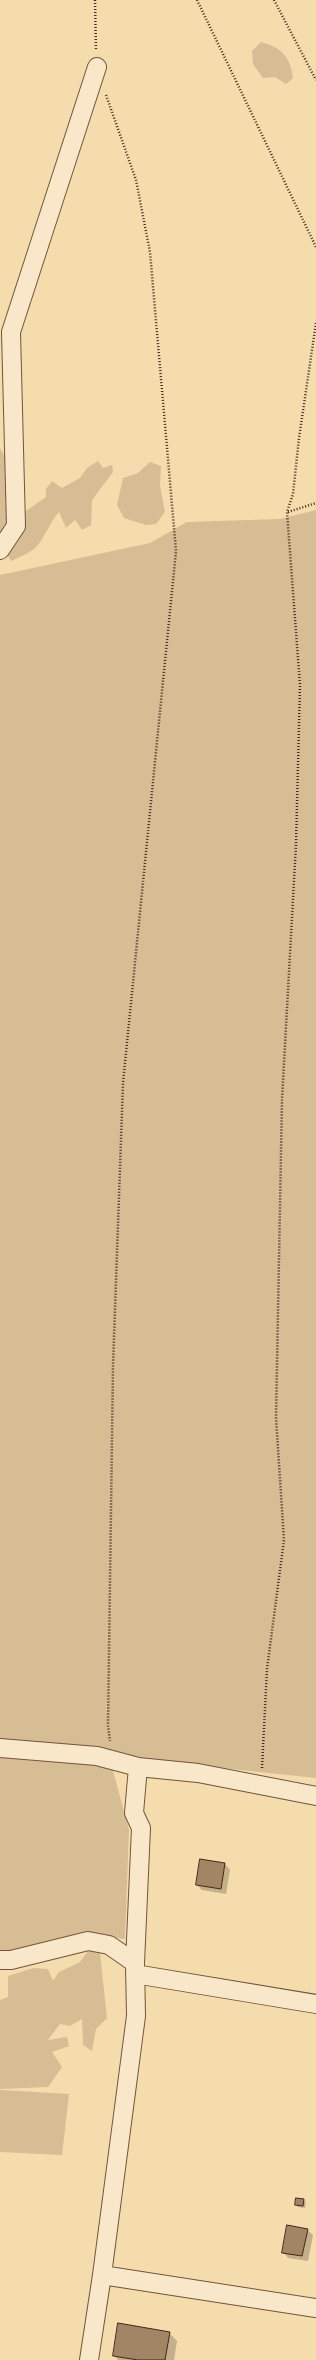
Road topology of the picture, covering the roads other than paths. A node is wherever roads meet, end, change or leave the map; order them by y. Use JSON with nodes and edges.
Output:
{"nodes":[{"id":1,"x":97,"y":67,"type":"road end"},
{"id":2,"x":0,"y":550,"type":"edge"},
{"id":3,"x":0,"y":1748,"type":"edge"},
{"id":4,"x":138,"y":1767,"type":"junction"},
{"id":5,"x":316,"y":1796,"type":"edge"},
{"id":6,"x":0,"y":1960,"type":"edge"},
{"id":7,"x":135,"y":1968,"type":"junction"},
{"id":8,"x":316,"y":2004,"type":"edge"},
{"id":9,"x":102,"y":2275,"type":"junction"},
{"id":10,"x":316,"y":2308,"type":"edge"},
{"id":11,"x":89,"y":2360,"type":"edge"}],
"edges":[{"from":1,"to":2,"type":"lane"},
{"from":3,"to":4,"type":"lane"},
{"from":4,"to":5,"type":"lane"},
{"from":4,"to":7,"type":"lane"},
{"from":6,"to":7,"type":"lane"},
{"from":7,"to":8,"type":"lane"},
{"from":7,"to":9,"type":"lane"},
{"from":9,"to":10,"type":"lane"},
{"from":9,"to":11,"type":"lane"}]}
